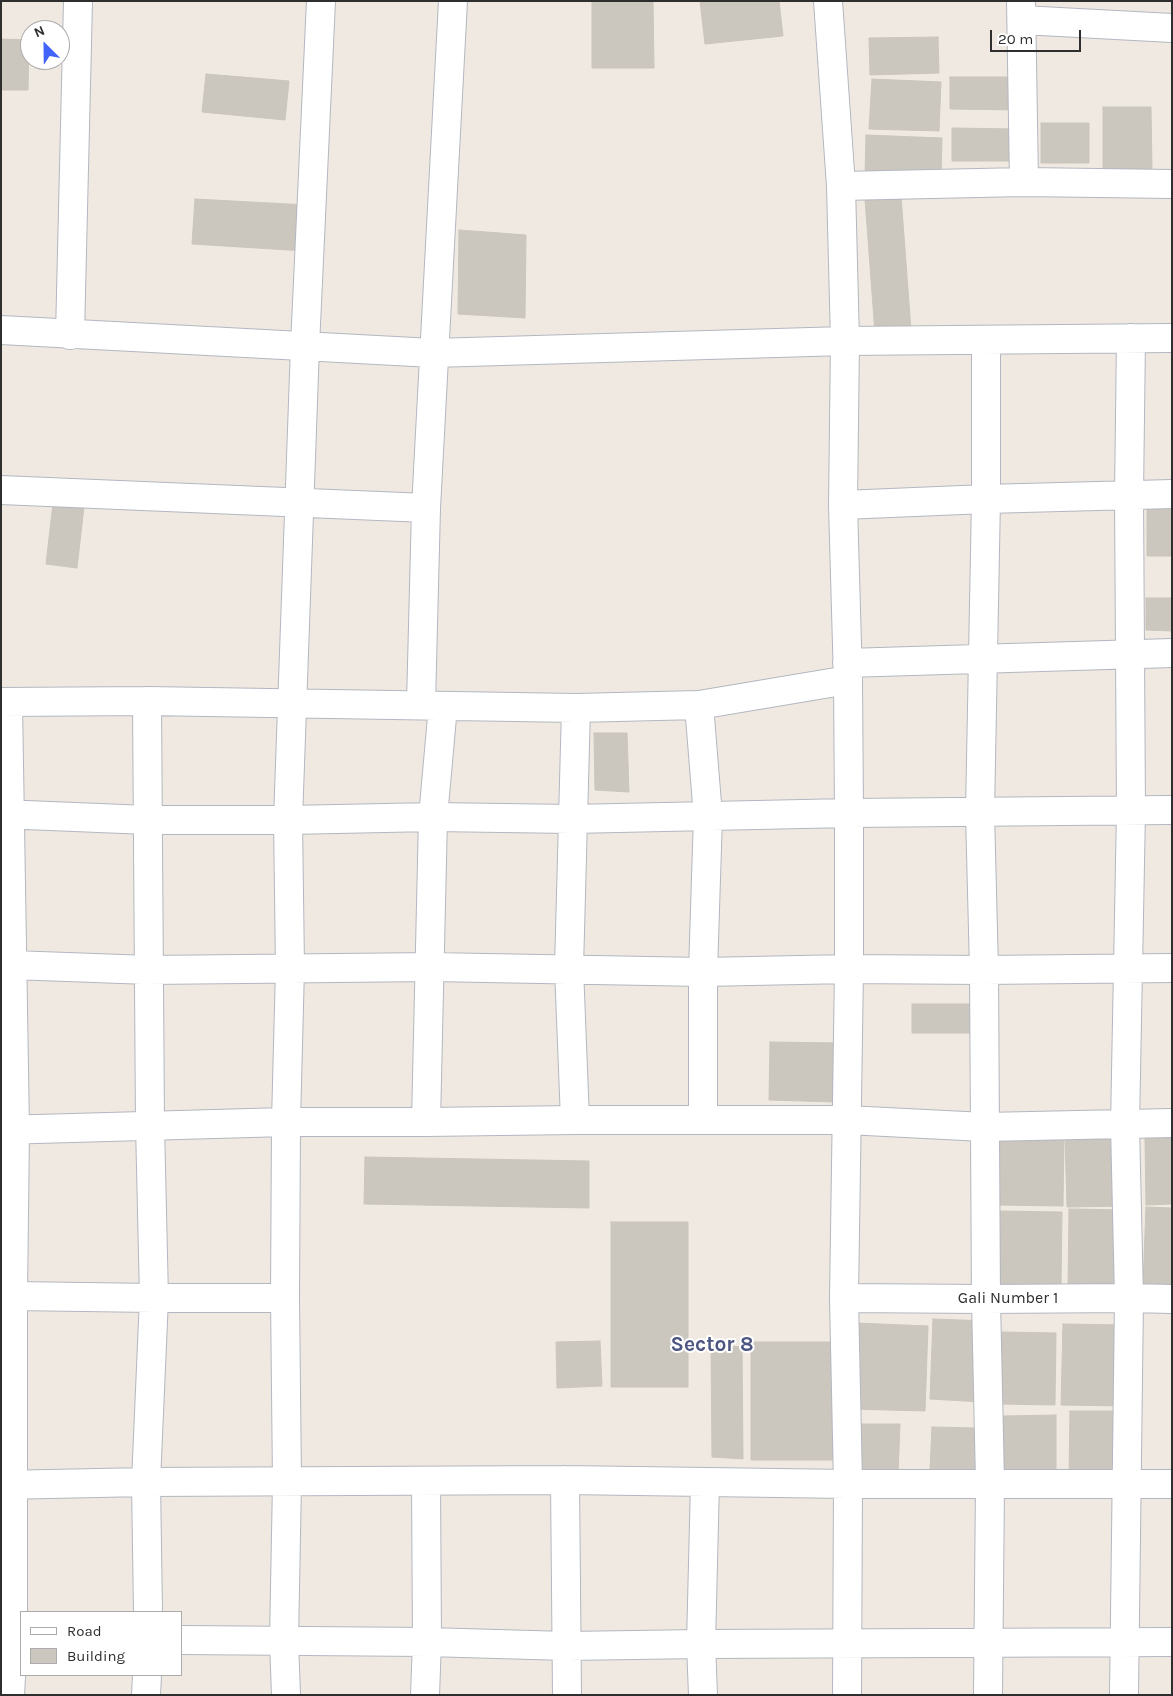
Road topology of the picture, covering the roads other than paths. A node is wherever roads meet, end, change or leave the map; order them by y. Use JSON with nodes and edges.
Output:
{"nodes":[{"id":1,"x":78,"y":1,"type":"edge"},
{"id":2,"x":321,"y":1,"type":"edge"},
{"id":3,"x":454,"y":1,"type":"edge"},
{"id":4,"x":828,"y":1,"type":"edge"},
{"id":5,"x":1021,"y":11,"type":"edge"},
{"id":6,"x":1172,"y":28,"type":"edge"},
{"id":7,"x":1024,"y":182,"type":"junction"},
{"id":8,"x":1172,"y":184,"type":"edge"},
{"id":9,"x":841,"y":186,"type":"junction"},
{"id":10,"x":1,"y":330,"type":"edge"},
{"id":11,"x":70,"y":335,"type":"junction"},
{"id":12,"x":1131,"y":338,"type":"junction"},
{"id":13,"x":1172,"y":338,"type":"edge"},
{"id":14,"x":986,"y":340,"type":"junction"},
{"id":15,"x":845,"y":341,"type":"junction"},
{"id":16,"x":305,"y":346,"type":"junction"},
{"id":17,"x":433,"y":353,"type":"junction"},
{"id":18,"x":1,"y":490,"type":"edge"},
{"id":19,"x":1172,"y":494,"type":"edge"},
{"id":20,"x":1129,"y":495,"type":"junction"},
{"id":21,"x":986,"y":499,"type":"junction"},
{"id":22,"x":300,"y":503,"type":"junction"},
{"id":23,"x":843,"y":505,"type":"junction"},
{"id":24,"x":426,"y":508,"type":"junction"},
{"id":25,"x":1172,"y":653,"type":"edge"},
{"id":26,"x":1130,"y":654,"type":"junction"},
{"id":27,"x":983,"y":660,"type":"junction"},
{"id":28,"x":847,"y":671,"type":"junction"},
{"id":29,"x":146,"y":701,"type":"junction"},
{"id":30,"x":5,"y":702,"type":"edge"},
{"id":31,"x":292,"y":704,"type":"junction"},
{"id":32,"x":432,"y":705,"type":"junction"},
{"id":33,"x":699,"y":705,"type":"junction"},
{"id":34,"x":576,"y":708,"type":"junction"},
{"id":35,"x":1131,"y":810,"type":"junction"},
{"id":36,"x":1172,"y":810,"type":"edge"},
{"id":37,"x":849,"y":813,"type":"junction"},
{"id":38,"x":980,"y":813,"type":"junction"},
{"id":39,"x":6,"y":814,"type":"edge"},
{"id":40,"x":708,"y":816,"type":"junction"},
{"id":41,"x":433,"y":817,"type":"junction"},
{"id":42,"x":572,"y":819,"type":"junction"},
{"id":43,"x":148,"y":820,"type":"junction"},
{"id":44,"x":288,"y":820,"type":"junction"},
{"id":45,"x":12,"y":965,"type":"junction"},
{"id":46,"x":431,"y":967,"type":"junction"},
{"id":47,"x":290,"y":968,"type":"junction"},
{"id":48,"x":569,"y":968,"type":"junction"},
{"id":49,"x":1127,"y":968,"type":"junction"},
{"id":50,"x":1172,"y":968,"type":"edge"},
{"id":51,"x":849,"y":969,"type":"junction"},
{"id":52,"x":148,"y":970,"type":"junction"},
{"id":53,"x":984,"y":970,"type":"junction"},
{"id":54,"x":703,"y":972,"type":"junction"},
{"id":55,"x":575,"y":1120,"type":"junction"},
{"id":56,"x":703,"y":1120,"type":"junction"},
{"id":57,"x":847,"y":1120,"type":"junction"},
{"id":58,"x":286,"y":1122,"type":"junction"},
{"id":59,"x":426,"y":1122,"type":"junction"},
{"id":60,"x":1125,"y":1124,"type":"junction"},
{"id":61,"x":1172,"y":1124,"type":"edge"},
{"id":62,"x":150,"y":1125,"type":"junction"},
{"id":63,"x":984,"y":1127,"type":"junction"},
{"id":64,"x":8,"y":1130,"type":"edge"},
{"id":65,"x":13,"y":1296,"type":"junction"},
{"id":66,"x":154,"y":1298,"type":"junction"},
{"id":67,"x":285,"y":1298,"type":"junction"},
{"id":68,"x":844,"y":1298,"type":"junction"},
{"id":69,"x":1129,"y":1298,"type":"junction"},
{"id":70,"x":986,"y":1299,"type":"junction"},
{"id":71,"x":1172,"y":1299,"type":"edge"},
{"id":72,"x":565,"y":1480,"type":"junction"},
{"id":73,"x":426,"y":1481,"type":"junction"},
{"id":74,"x":146,"y":1482,"type":"junction"},
{"id":75,"x":288,"y":1482,"type":"junction"},
{"id":76,"x":705,"y":1482,"type":"junction"},
{"id":77,"x":990,"y":1483,"type":"junction"},
{"id":78,"x":848,"y":1484,"type":"junction"},
{"id":79,"x":1172,"y":1484,"type":"edge"},
{"id":80,"x":7,"y":1485,"type":"edge"},
{"id":81,"x":1127,"y":1485,"type":"junction"},
{"id":82,"x":148,"y":1611,"type":"edge"},
{"id":83,"x":182,"y":1640,"type":"edge"},
{"id":84,"x":17,"y":1641,"type":"edge"},
{"id":85,"x":284,"y":1641,"type":"junction"},
{"id":86,"x":427,"y":1642,"type":"junction"},
{"id":87,"x":989,"y":1642,"type":"junction"},
{"id":88,"x":1125,"y":1642,"type":"junction"},
{"id":89,"x":1172,"y":1642,"type":"edge"},
{"id":90,"x":702,"y":1644,"type":"junction"},
{"id":91,"x":848,"y":1644,"type":"junction"},
{"id":92,"x":567,"y":1646,"type":"junction"},
{"id":93,"x":147,"y":1676,"type":"edge"},
{"id":94,"x":10,"y":1695,"type":"edge"},
{"id":95,"x":146,"y":1695,"type":"edge"},
{"id":96,"x":286,"y":1695,"type":"edge"},
{"id":97,"x":425,"y":1695,"type":"edge"},
{"id":98,"x":567,"y":1695,"type":"edge"},
{"id":99,"x":703,"y":1695,"type":"edge"},
{"id":100,"x":847,"y":1695,"type":"edge"},
{"id":101,"x":988,"y":1695,"type":"edge"},
{"id":102,"x":1124,"y":1695,"type":"edge"}],
"edges":[{"from":1,"to":11,"type":"street"},
{"from":2,"to":16,"type":"street"},
{"from":3,"to":17,"type":"street"},
{"from":4,"to":9,"type":"street"},
{"from":5,"to":6,"type":"street"},
{"from":5,"to":7,"type":"street"},
{"from":7,"to":8,"type":"street"},
{"from":7,"to":9,"type":"street"},
{"from":9,"to":15,"type":"street"},
{"from":10,"to":11,"type":"street"},
{"from":11,"to":16,"type":"street"},
{"from":12,"to":13,"type":"street"},
{"from":12,"to":14,"type":"street"},
{"from":12,"to":20,"type":"street"},
{"from":14,"to":15,"type":"street"},
{"from":14,"to":21,"type":"street"},
{"from":15,"to":17,"type":"street"},
{"from":15,"to":23,"type":"street"},
{"from":16,"to":17,"type":"street"},
{"from":16,"to":22,"type":"street"},
{"from":17,"to":24,"type":"street"},
{"from":18,"to":22,"type":"street"},
{"from":19,"to":20,"type":"street"},
{"from":20,"to":21,"type":"street"},
{"from":20,"to":26,"type":"street"},
{"from":21,"to":23,"type":"street"},
{"from":21,"to":27,"type":"street"},
{"from":22,"to":24,"type":"street"},
{"from":22,"to":31,"type":"street"},
{"from":23,"to":28,"type":"street"},
{"from":24,"to":32,"type":"street"},
{"from":25,"to":26,"type":"street"},
{"from":26,"to":27,"type":"street"},
{"from":26,"to":35,"type":"street"},
{"from":27,"to":28,"type":"street"},
{"from":27,"to":38,"type":"street"},
{"from":28,"to":33,"type":"street"},
{"from":28,"to":37,"type":"street"},
{"from":29,"to":30,"type":"street"},
{"from":29,"to":31,"type":"street"},
{"from":29,"to":43,"type":"street"},
{"from":30,"to":39,"type":"street"},
{"from":31,"to":32,"type":"street"},
{"from":31,"to":44,"type":"street"},
{"from":32,"to":34,"type":"street"},
{"from":32,"to":41,"type":"street"},
{"from":33,"to":34,"type":"street"},
{"from":33,"to":40,"type":"street"},
{"from":34,"to":42,"type":"street"},
{"from":35,"to":36,"type":"street"},
{"from":35,"to":38,"type":"street"},
{"from":35,"to":49,"type":"street"},
{"from":37,"to":38,"type":"street"},
{"from":37,"to":40,"type":"street"},
{"from":37,"to":51,"type":"street"},
{"from":38,"to":53,"type":"street"},
{"from":39,"to":43,"type":"street"},
{"from":39,"to":45,"type":"street"},
{"from":40,"to":42,"type":"street"},
{"from":40,"to":54,"type":"street"},
{"from":41,"to":42,"type":"street"},
{"from":41,"to":44,"type":"street"},
{"from":41,"to":46,"type":"street"},
{"from":42,"to":48,"type":"street"},
{"from":43,"to":44,"type":"street"},
{"from":43,"to":52,"type":"street"},
{"from":44,"to":47,"type":"street"},
{"from":45,"to":52,"type":"street"},
{"from":45,"to":64,"type":"street"},
{"from":46,"to":47,"type":"street"},
{"from":46,"to":48,"type":"street"},
{"from":46,"to":59,"type":"street"},
{"from":47,"to":52,"type":"street"},
{"from":47,"to":58,"type":"street"},
{"from":48,"to":54,"type":"street"},
{"from":48,"to":55,"type":"street"},
{"from":49,"to":50,"type":"street"},
{"from":49,"to":53,"type":"street"},
{"from":49,"to":60,"type":"street"},
{"from":51,"to":53,"type":"street"},
{"from":51,"to":54,"type":"street"},
{"from":51,"to":57,"type":"street"},
{"from":52,"to":62,"type":"street"},
{"from":53,"to":63,"type":"street"},
{"from":54,"to":56,"type":"street"},
{"from":55,"to":56,"type":"street"},
{"from":55,"to":59,"type":"street"},
{"from":56,"to":57,"type":"street"},
{"from":57,"to":63,"type":"street"},
{"from":57,"to":68,"type":"street"},
{"from":58,"to":59,"type":"street"},
{"from":58,"to":62,"type":"street"},
{"from":58,"to":67,"type":"street"},
{"from":60,"to":61,"type":"street"},
{"from":60,"to":63,"type":"street"},
{"from":60,"to":69,"type":"street"},
{"from":62,"to":64,"type":"street"},
{"from":62,"to":66,"type":"street"},
{"from":63,"to":70,"type":"street"},
{"from":64,"to":65,"type":"street"},
{"from":65,"to":66,"type":"street"},
{"from":65,"to":80,"type":"street"},
{"from":66,"to":67,"type":"street"},
{"from":66,"to":74,"type":"street"},
{"from":67,"to":75,"type":"street"},
{"from":68,"to":70,"type":"street","name":"Gali Number 1"},
{"from":68,"to":78,"type":"street"},
{"from":69,"to":70,"type":"street","name":"Gali Number 1"},
{"from":69,"to":71,"type":"street","name":"Gali Number 1"},
{"from":69,"to":81,"type":"street"},
{"from":70,"to":77,"type":"street"},
{"from":72,"to":73,"type":"street"},
{"from":72,"to":76,"type":"street"},
{"from":72,"to":92,"type":"street"},
{"from":73,"to":75,"type":"street"},
{"from":73,"to":86,"type":"street"},
{"from":74,"to":75,"type":"street"},
{"from":74,"to":80,"type":"street"},
{"from":74,"to":82,"type":"street"},
{"from":75,"to":85,"type":"street"},
{"from":76,"to":78,"type":"street"},
{"from":76,"to":90,"type":"street"},
{"from":77,"to":78,"type":"street"},
{"from":77,"to":81,"type":"street"},
{"from":77,"to":87,"type":"street"},
{"from":78,"to":91,"type":"street"},
{"from":79,"to":81,"type":"street"},
{"from":80,"to":84,"type":"street"},
{"from":81,"to":88,"type":"street"},
{"from":83,"to":85,"type":"street"},
{"from":84,"to":94,"type":"street"},
{"from":85,"to":86,"type":"street"},
{"from":85,"to":96,"type":"street"},
{"from":86,"to":92,"type":"street"},
{"from":86,"to":97,"type":"street"},
{"from":87,"to":88,"type":"street"},
{"from":87,"to":91,"type":"street"},
{"from":87,"to":101,"type":"street"},
{"from":88,"to":89,"type":"street"},
{"from":88,"to":102,"type":"street"},
{"from":90,"to":91,"type":"street"},
{"from":90,"to":92,"type":"street"},
{"from":90,"to":99,"type":"street"},
{"from":91,"to":100,"type":"street"},
{"from":92,"to":98,"type":"street"},
{"from":93,"to":95,"type":"street"}]}
